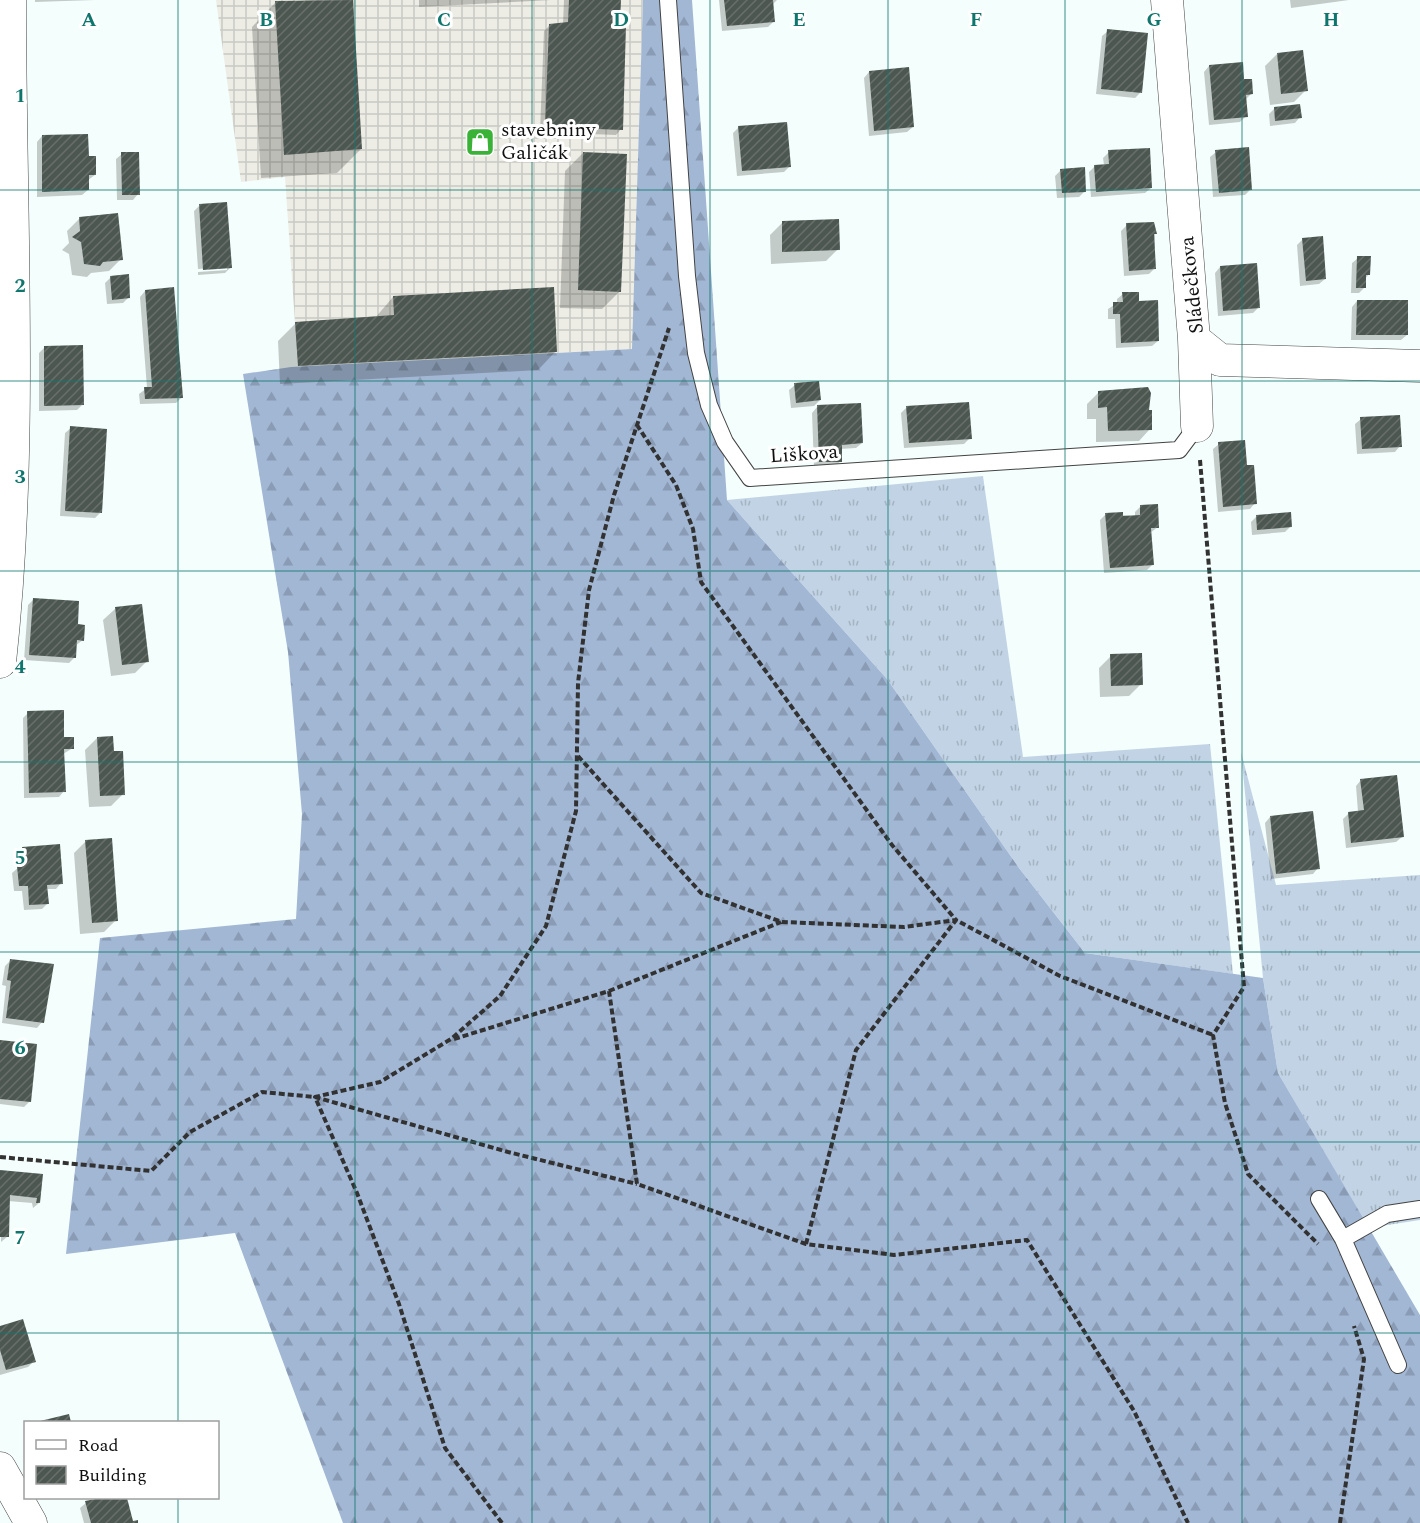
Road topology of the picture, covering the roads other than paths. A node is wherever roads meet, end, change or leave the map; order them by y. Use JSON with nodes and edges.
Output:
{"nodes":[{"id":1,"x":10,"y":0,"type":"edge"},
{"id":2,"x":668,"y":0,"type":"edge"},
{"id":3,"x":1167,"y":0,"type":"edge"},
{"id":4,"x":7,"y":264,"type":"edge"},
{"id":5,"x":1194,"y":339,"type":"junction"},
{"id":6,"x":1420,"y":366,"type":"edge"},
{"id":7,"x":1197,"y":426,"type":"joint"},
{"id":8,"x":5,"y":494,"type":"edge"},
{"id":9,"x":0,"y":662,"type":"edge"},
{"id":10,"x":1319,"y":1199,"type":"dead end"},
{"id":11,"x":1420,"y":1209,"type":"edge"},
{"id":12,"x":1343,"y":1239,"type":"junction"},
{"id":13,"x":1398,"y":1365,"type":"dead end"},
{"id":14,"x":0,"y":1468,"type":"edge"},
{"id":15,"x":31,"y":1523,"type":"edge"}],
"edges":[{"from":1,"to":4,"type":"street"},
{"from":2,"to":7,"type":"lane","name":"Liškova"},
{"from":3,"to":5,"type":"street","name":"Sládečkova"},
{"from":4,"to":8,"type":"street"},
{"from":5,"to":6,"type":"street","name":"Sládečkova"},
{"from":5,"to":7,"type":"street"},
{"from":8,"to":9,"type":"street"},
{"from":10,"to":12,"type":"lane"},
{"from":11,"to":12,"type":"lane"},
{"from":12,"to":13,"type":"lane"},
{"from":14,"to":15,"type":"street"}]}
